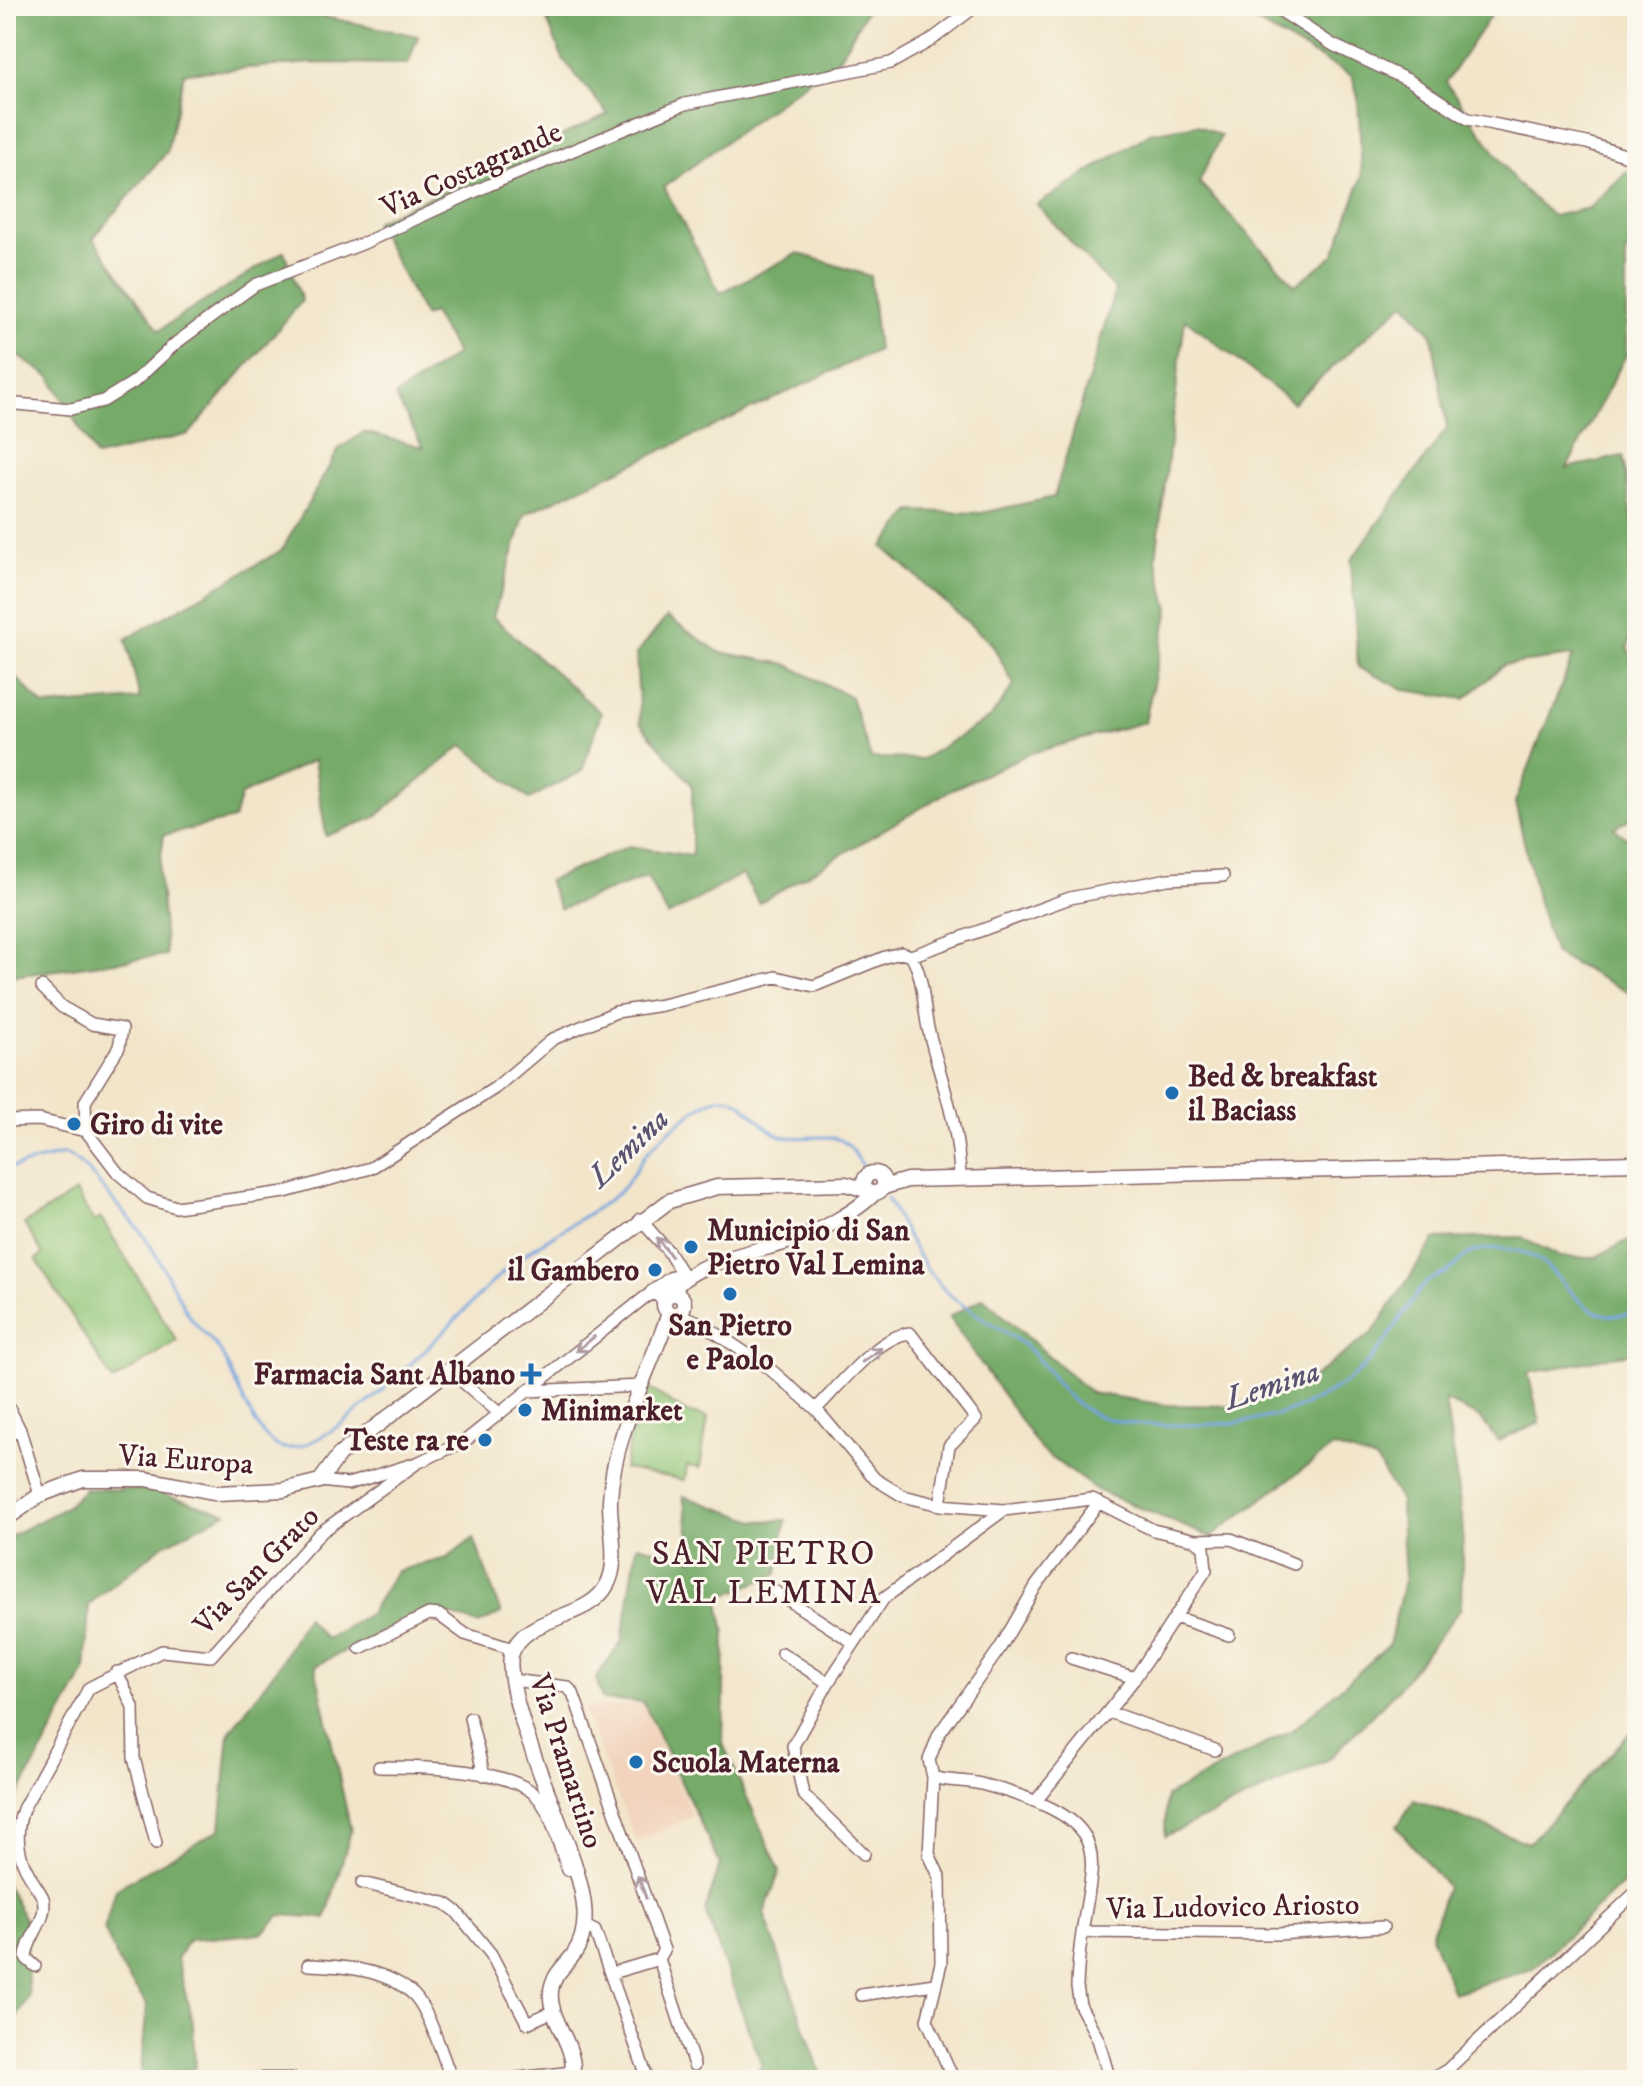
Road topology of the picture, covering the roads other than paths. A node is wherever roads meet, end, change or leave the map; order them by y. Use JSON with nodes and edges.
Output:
{"nodes":[{"id":1,"x":976,"y":6,"type":"edge"},
{"id":2,"x":1273,"y":6,"type":"edge"},
{"id":3,"x":1637,"y":159,"type":"edge"},
{"id":4,"x":6,"y":403,"type":"edge"},
{"id":5,"x":1223,"y":876,"type":"dead end"},
{"id":6,"x":911,"y":956,"type":"junction"},
{"id":7,"x":42,"y":987,"type":"dead end"},
{"id":8,"x":6,"y":1121,"type":"edge"},
{"id":9,"x":86,"y":1131,"type":"junction"},
{"id":10,"x":1637,"y":1163,"type":"edge"},
{"id":11,"x":960,"y":1179,"type":"junction"},
{"id":12,"x":871,"y":1188,"type":"junction"},
{"id":13,"x":640,"y":1219,"type":"junction"},
{"id":14,"x":696,"y":1272,"type":"junction"},
{"id":15,"x":668,"y":1302,"type":"junction"},
{"id":16,"x":448,"y":1369,"type":"junction"},
{"id":17,"x":642,"y":1386,"type":"junction"},
{"id":18,"x":526,"y":1391,"type":"junction"},
{"id":19,"x":6,"y":1402,"type":"edge"},
{"id":20,"x":816,"y":1409,"type":"junction"},
{"id":21,"x":499,"y":1413,"type":"junction"},
{"id":22,"x":20,"y":1430,"type":"junction"},
{"id":23,"x":6,"y":1436,"type":"edge"},
{"id":24,"x":417,"y":1463,"type":"junction"},
{"id":25,"x":320,"y":1481,"type":"junction"},
{"id":26,"x":40,"y":1495,"type":"junction"},
{"id":27,"x":1099,"y":1502,"type":"junction"},
{"id":28,"x":940,"y":1505,"type":"junction"},
{"id":29,"x":1004,"y":1510,"type":"junction"},
{"id":30,"x":6,"y":1519,"type":"edge"},
{"id":31,"x":1196,"y":1540,"type":"junction"},
{"id":32,"x":1294,"y":1564,"type":"dead end"},
{"id":33,"x":773,"y":1590,"type":"dead end"},
{"id":34,"x":1175,"y":1617,"type":"junction"},
{"id":35,"x":1229,"y":1635,"type":"dead end"},
{"id":36,"x":854,"y":1643,"type":"junction"},
{"id":37,"x":360,"y":1648,"type":"dead end"},
{"id":38,"x":513,"y":1649,"type":"junction"},
{"id":39,"x":782,"y":1653,"type":"dead end"},
{"id":40,"x":1071,"y":1658,"type":"dead end"},
{"id":41,"x":117,"y":1672,"type":"junction"},
{"id":42,"x":1135,"y":1678,"type":"junction"},
{"id":43,"x":512,"y":1680,"type":"junction"},
{"id":44,"x":828,"y":1683,"type":"junction"},
{"id":45,"x":1109,"y":1712,"type":"junction"},
{"id":46,"x":470,"y":1718,"type":"dead end"},
{"id":47,"x":1215,"y":1750,"type":"dead end"},
{"id":48,"x":379,"y":1767,"type":"dead end"},
{"id":49,"x":484,"y":1775,"type":"junction"},
{"id":50,"x":933,"y":1777,"type":"junction"},
{"id":51,"x":1036,"y":1801,"type":"junction"},
{"id":52,"x":156,"y":1843,"type":"dead end"},
{"id":53,"x":864,"y":1854,"type":"dead end"},
{"id":54,"x":576,"y":1868,"type":"junction"},
{"id":55,"x":362,"y":1883,"type":"dead end"},
{"id":56,"x":1637,"y":1891,"type":"edge"},
{"id":57,"x":585,"y":1926,"type":"junction"},
{"id":58,"x":1383,"y":1927,"type":"dead end"},
{"id":59,"x":1083,"y":1932,"type":"junction"},
{"id":60,"x":659,"y":1959,"type":"junction"},
{"id":61,"x":308,"y":1965,"type":"dead end"},
{"id":62,"x":35,"y":1966,"type":"dead end"},
{"id":63,"x":612,"y":1973,"type":"junction"},
{"id":64,"x":934,"y":1984,"type":"junction"},
{"id":65,"x":861,"y":1995,"type":"dead end"},
{"id":66,"x":554,"y":2011,"type":"junction"},
{"id":67,"x":694,"y":2065,"type":"dead end"},
{"id":68,"x":260,"y":2080,"type":"edge"},
{"id":69,"x":292,"y":2080,"type":"edge"},
{"id":70,"x":452,"y":2080,"type":"edge"},
{"id":71,"x":515,"y":2080,"type":"edge"},
{"id":72,"x":648,"y":2080,"type":"edge"},
{"id":73,"x":954,"y":2080,"type":"edge"},
{"id":74,"x":1110,"y":2080,"type":"edge"},
{"id":75,"x":1430,"y":2080,"type":"edge"}],
"edges":[{"from":1,"to":4,"type":"street","name":"Via Costagrande"},
{"from":2,"to":3,"type":"street"},
{"from":5,"to":6,"type":"street"},
{"from":6,"to":9,"type":"street"},
{"from":6,"to":11,"type":"street"},
{"from":7,"to":9,"type":"street"},
{"from":8,"to":9,"type":"street"},
{"from":10,"to":11,"type":"street"},
{"from":11,"to":12,"type":"street"},
{"from":12,"to":13,"type":"street"},
{"from":12,"to":14,"type":"street"},
{"from":14,"to":13,"type":"street","one_way":true},
{"from":13,"to":16,"type":"street"},
{"from":14,"to":15,"type":"street","name":"Via Pramartino"},
{"from":14,"to":15,"type":"street"},
{"from":15,"to":17,"type":"street","name":"Via Pramartino"},
{"from":15,"to":18,"type":"street","one_way":true},
{"from":15,"to":20,"type":"street"},
{"from":16,"to":21,"type":"street"},
{"from":16,"to":25,"type":"street"},
{"from":17,"to":18,"type":"street"},
{"from":17,"to":38,"type":"street","name":"Via Pramartino"},
{"from":18,"to":21,"type":"street"},
{"from":19,"to":22,"type":"street"},
{"from":20,"to":28,"type":"street"},
{"from":20,"to":28,"type":"street","one_way":true},
{"from":21,"to":24,"type":"street"},
{"from":22,"to":23,"type":"street"},
{"from":22,"to":26,"type":"street"},
{"from":24,"to":25,"type":"street"},
{"from":24,"to":41,"type":"street","name":"Via San Grato"},
{"from":25,"to":26,"type":"street","name":"Via Europa"},
{"from":26,"to":30,"type":"street","name":"Via Europa"},
{"from":27,"to":29,"type":"street"},
{"from":27,"to":31,"type":"street"},
{"from":27,"to":50,"type":"street"},
{"from":28,"to":29,"type":"street"},
{"from":29,"to":36,"type":"street"},
{"from":31,"to":32,"type":"street"},
{"from":31,"to":34,"type":"street"},
{"from":33,"to":36,"type":"street"},
{"from":34,"to":35,"type":"street"},
{"from":34,"to":42,"type":"street"},
{"from":36,"to":44,"type":"street"},
{"from":37,"to":38,"type":"street"},
{"from":38,"to":43,"type":"street","name":"Via Pramartino"},
{"from":39,"to":44,"type":"street"},
{"from":40,"to":42,"type":"street"},
{"from":41,"to":52,"type":"street"},
{"from":41,"to":62,"type":"street","name":"Via San Grato"},
{"from":42,"to":45,"type":"street"},
{"from":43,"to":54,"type":"street","name":"Via Pramartino"},
{"from":60,"to":43,"type":"street","one_way":true},
{"from":44,"to":53,"type":"street"},
{"from":45,"to":47,"type":"street"},
{"from":45,"to":51,"type":"street"},
{"from":46,"to":49,"type":"street"},
{"from":48,"to":49,"type":"street"},
{"from":49,"to":54,"type":"street"},
{"from":50,"to":51,"type":"street"},
{"from":50,"to":64,"type":"street"},
{"from":51,"to":59,"type":"street"},
{"from":54,"to":57,"type":"street","name":"Via Pramartino"},
{"from":55,"to":66,"type":"street"},
{"from":56,"to":75,"type":"street"},
{"from":57,"to":63,"type":"street"},
{"from":57,"to":66,"type":"street"},
{"from":58,"to":59,"type":"street","name":"Via Ludovico Ariosto"},
{"from":59,"to":74,"type":"street"},
{"from":60,"to":63,"type":"street"},
{"from":60,"to":67,"type":"street"},
{"from":61,"to":70,"type":"street"},
{"from":63,"to":72,"type":"street"},
{"from":64,"to":65,"type":"street"},
{"from":64,"to":73,"type":"street"},
{"from":66,"to":71,"type":"street"},
{"from":68,"to":69,"type":"street"}]}
